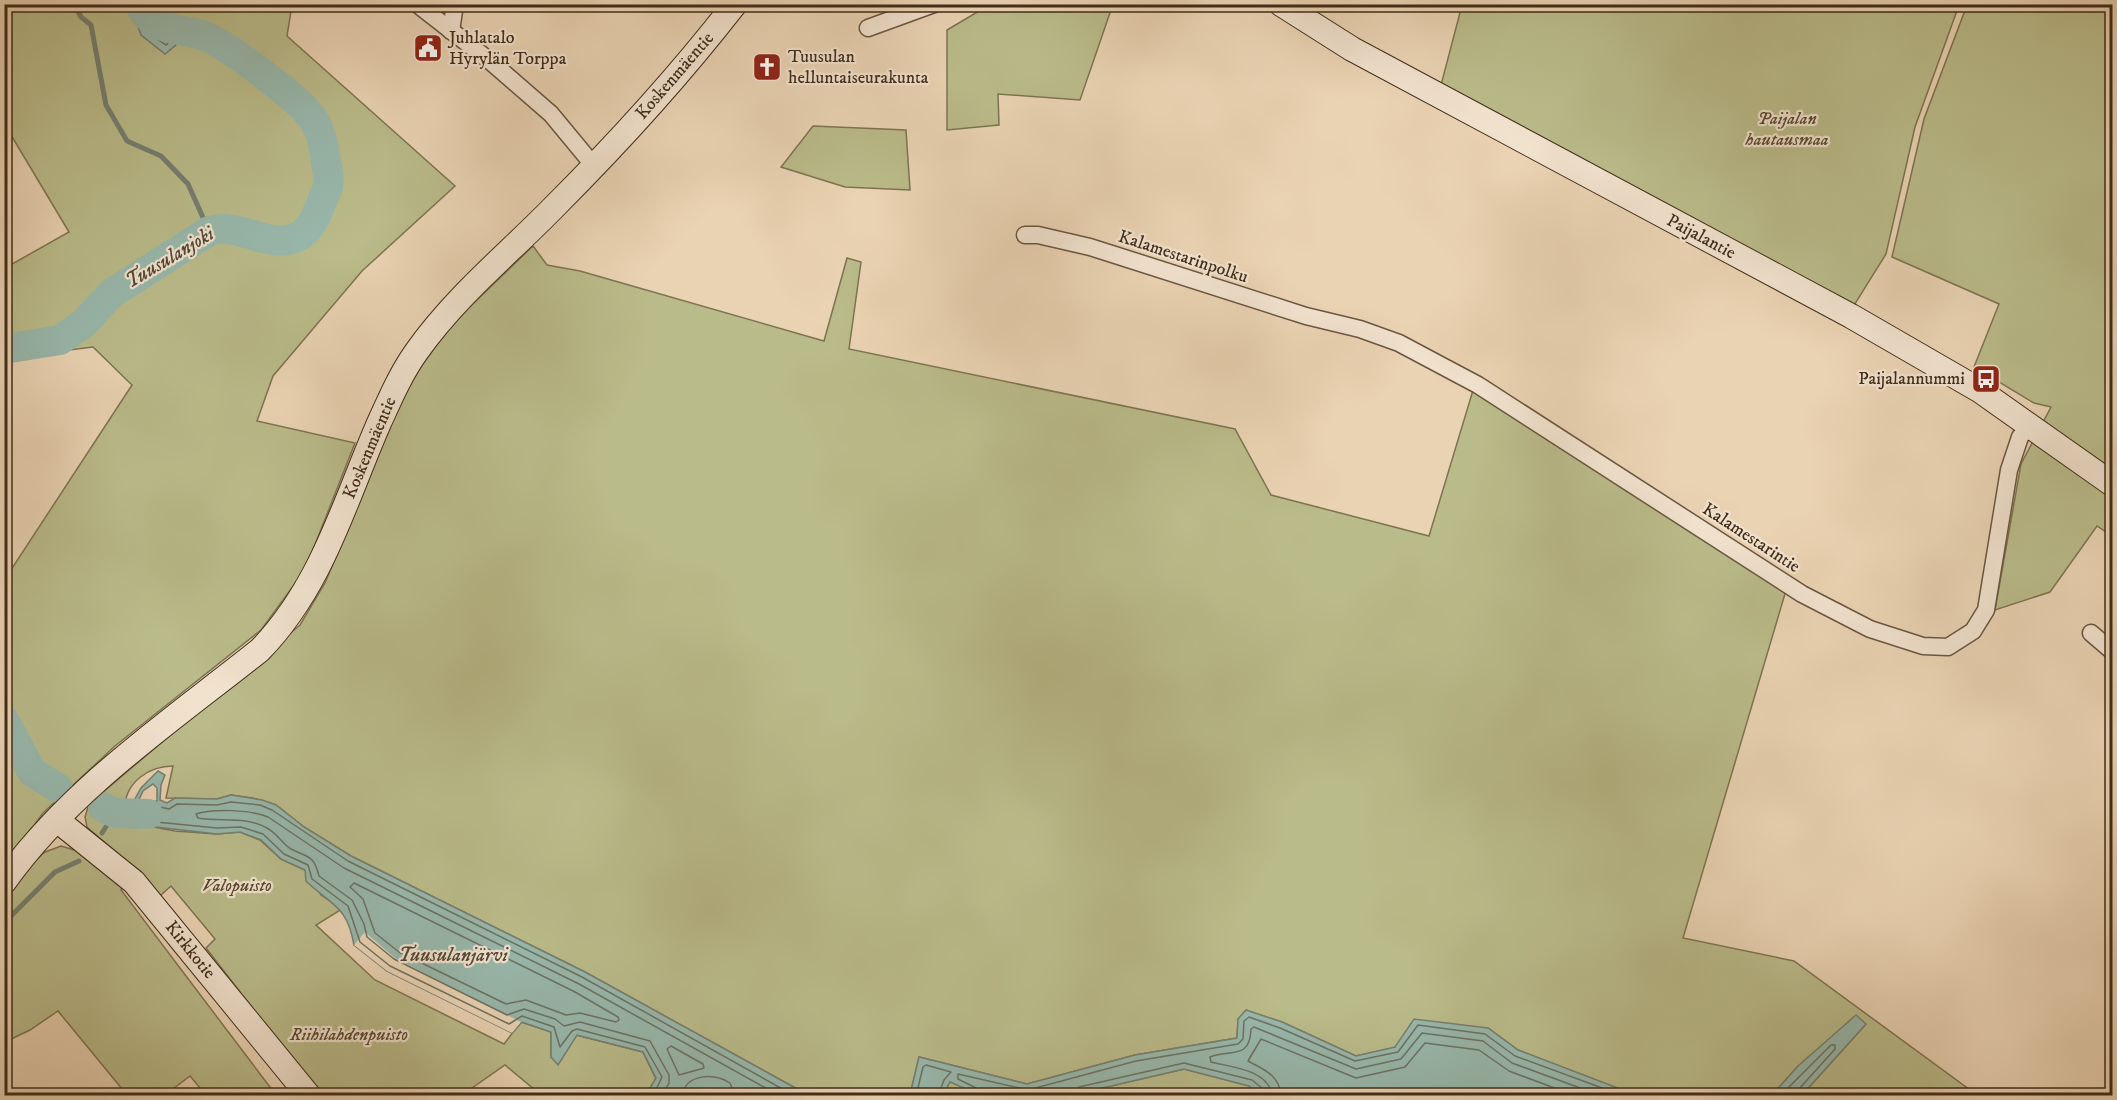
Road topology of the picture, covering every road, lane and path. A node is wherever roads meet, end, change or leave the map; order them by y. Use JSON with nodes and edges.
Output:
{"nodes":[{"id":1,"x":417,"y":4,"type":"edge"},
{"id":2,"x":455,"y":4,"type":"edge"},
{"id":3,"x":735,"y":4,"type":"edge"},
{"id":4,"x":934,"y":4,"type":"edge"},
{"id":5,"x":1281,"y":4,"type":"edge"},
{"id":6,"x":868,"y":28,"type":"dead end"},
{"id":7,"x":451,"y":31,"type":"junction"},
{"id":8,"x":594,"y":166,"type":"junction"},
{"id":9,"x":1025,"y":235,"type":"dead end"},
{"id":10,"x":1329,"y":321,"type":"joint"},
{"id":11,"x":2029,"y":426,"type":"junction"},
{"id":12,"x":2112,"y":484,"type":"edge"},
{"id":13,"x":2091,"y":633,"type":"dead end"},
{"id":14,"x":2112,"y":651,"type":"edge"},
{"id":15,"x":57,"y":820,"type":"junction"},
{"id":16,"x":4,"y":882,"type":"edge"},
{"id":17,"x":309,"y":1095,"type":"edge"}],
"edges":[{"from":1,"to":7,"type":"street"},
{"from":2,"to":7,"type":"street"},
{"from":3,"to":8,"type":"street","name":"Koskenmäentie"},
{"from":4,"to":6,"type":"street"},
{"from":5,"to":11,"type":"street","name":"Paijalantie"},
{"from":7,"to":8,"type":"street"},
{"from":8,"to":15,"type":"street","name":"Koskenmäentie"},
{"from":9,"to":10,"type":"street","name":"Kalamestarinpolku"},
{"from":10,"to":11,"type":"street","name":"Kalamestarintie"},
{"from":11,"to":12,"type":"street","name":"Paijalantie"},
{"from":13,"to":14,"type":"street"},
{"from":15,"to":16,"type":"street","name":"Koskenmäentie"},
{"from":15,"to":17,"type":"street","name":"Kirkkotie"}]}
